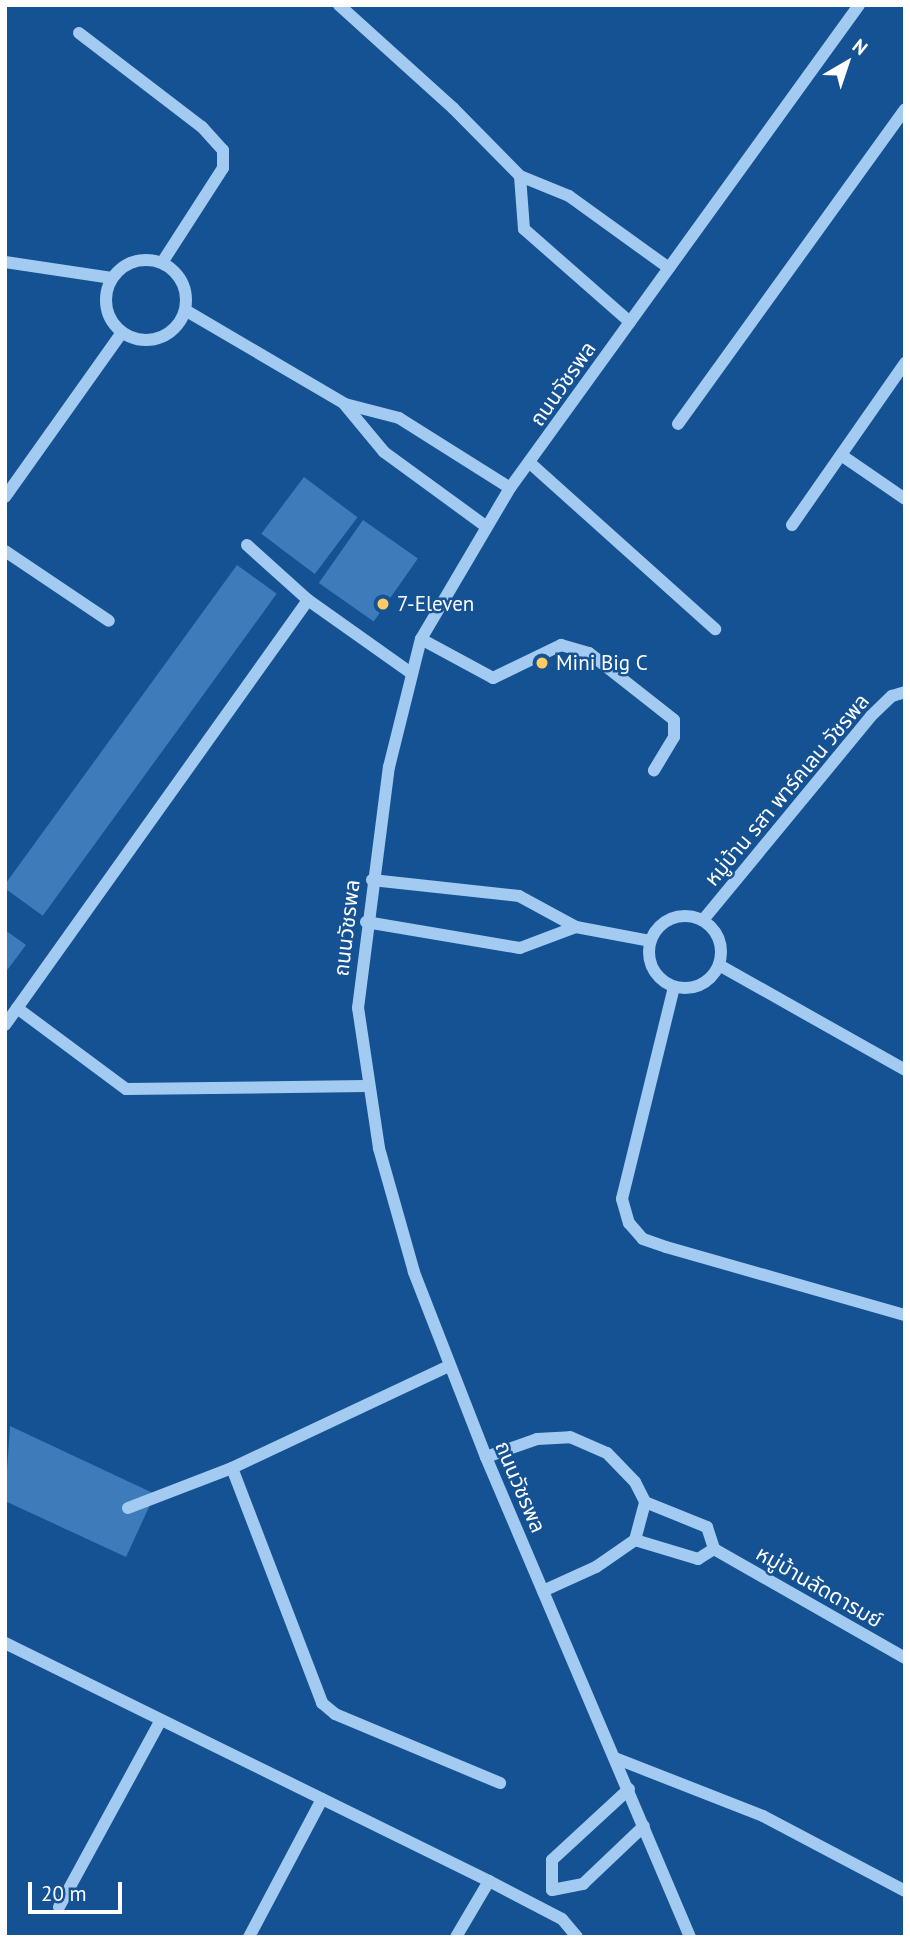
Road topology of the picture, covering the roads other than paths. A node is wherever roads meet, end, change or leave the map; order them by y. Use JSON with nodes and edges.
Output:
{"nodes":[{"id":1,"x":339,"y":5,"type":"edge"},
{"id":2,"x":859,"y":5,"type":"edge"},
{"id":3,"x":79,"y":33,"type":"dead end"},
{"id":4,"x":905,"y":109,"type":"edge"},
{"id":5,"x":520,"y":176,"type":"junction"},
{"id":6,"x":163,"y":261,"type":"junction"},
{"id":7,"x":5,"y":262,"type":"edge"},
{"id":8,"x":669,"y":268,"type":"junction"},
{"id":9,"x":112,"y":278,"type":"junction"},
{"id":10,"x":185,"y":310,"type":"junction"},
{"id":11,"x":630,"y":322,"type":"junction"},
{"id":12,"x":121,"y":334,"type":"junction"},
{"id":13,"x":905,"y":363,"type":"edge"},
{"id":14,"x":345,"y":404,"type":"junction"},
{"id":15,"x":678,"y":425,"type":"dead end"},
{"id":16,"x":844,"y":457,"type":"junction"},
{"id":17,"x":530,"y":463,"type":"junction"},
{"id":18,"x":509,"y":488,"type":"junction"},
{"id":19,"x":5,"y":498,"type":"edge"},
{"id":20,"x":905,"y":499,"type":"edge"},
{"id":21,"x":792,"y":525,"type":"dead end"},
{"id":22,"x":484,"y":526,"type":"junction"},
{"id":23,"x":247,"y":545,"type":"dead end"},
{"id":24,"x":5,"y":551,"type":"edge"},
{"id":25,"x":308,"y":600,"type":"junction"},
{"id":26,"x":109,"y":621,"type":"dead end"},
{"id":27,"x":715,"y":629,"type":"dead end"},
{"id":28,"x":421,"y":639,"type":"junction"},
{"id":29,"x":411,"y":673,"type":"junction"},
{"id":30,"x":905,"y":692,"type":"edge"},
{"id":31,"x":654,"y":770,"type":"dead end"},
{"id":32,"x":372,"y":880,"type":"junction"},
{"id":33,"x":703,"y":920,"type":"junction"},
{"id":34,"x":366,"y":922,"type":"junction"},
{"id":35,"x":576,"y":927,"type":"junction"},
{"id":36,"x":650,"y":941,"type":"junction"},
{"id":37,"x":719,"y":965,"type":"junction"},
{"id":38,"x":674,"y":987,"type":"junction"},
{"id":39,"x":17,"y":1008,"type":"junction"},
{"id":40,"x":5,"y":1025,"type":"edge"},
{"id":41,"x":905,"y":1070,"type":"edge"},
{"id":42,"x":366,"y":1086,"type":"junction"},
{"id":43,"x":905,"y":1315,"type":"edge"},
{"id":44,"x":449,"y":1366,"type":"junction"},
{"id":45,"x":486,"y":1457,"type":"junction"},
{"id":46,"x":232,"y":1468,"type":"junction"},
{"id":47,"x":645,"y":1502,"type":"junction"},
{"id":48,"x":128,"y":1508,"type":"dead end"},
{"id":49,"x":635,"y":1539,"type":"junction"},
{"id":50,"x":714,"y":1549,"type":"junction"},
{"id":51,"x":543,"y":1591,"type":"junction"},
{"id":52,"x":5,"y":1643,"type":"edge"},
{"id":53,"x":905,"y":1658,"type":"edge"},
{"id":54,"x":160,"y":1721,"type":"junction"},
{"id":55,"x":615,"y":1758,"type":"junction"},
{"id":56,"x":500,"y":1783,"type":"dead end"},
{"id":57,"x":629,"y":1789,"type":"junction"},
{"id":58,"x":322,"y":1799,"type":"junction"},
{"id":59,"x":644,"y":1826,"type":"junction"},
{"id":60,"x":489,"y":1881,"type":"junction"},
{"id":61,"x":552,"y":1890,"type":"junction"},
{"id":62,"x":905,"y":1891,"type":"edge"},
{"id":63,"x":536,"y":1906,"type":"junction"},
{"id":64,"x":59,"y":1907,"type":"dead end"},
{"id":65,"x":249,"y":1937,"type":"edge"},
{"id":66,"x":456,"y":1937,"type":"edge"},
{"id":67,"x":577,"y":1937,"type":"edge"},
{"id":68,"x":690,"y":1937,"type":"edge"}],
"edges":[{"from":1,"to":5,"type":"street"},
{"from":2,"to":8,"type":"street","name":"ถนนวัชรพล"},
{"from":3,"to":6,"type":"street"},
{"from":4,"to":15,"type":"street"},
{"from":5,"to":8,"type":"street"},
{"from":5,"to":11,"type":"street"},
{"from":6,"to":9,"type":"street"},
{"from":6,"to":10,"type":"street"},
{"from":7,"to":9,"type":"street"},
{"from":8,"to":11,"type":"street","name":"ถนนวัชรพล"},
{"from":9,"to":12,"type":"street"},
{"from":10,"to":12,"type":"street"},
{"from":10,"to":14,"type":"street"},
{"from":11,"to":17,"type":"street","name":"ถนนวัชรพล"},
{"from":12,"to":19,"type":"street"},
{"from":13,"to":16,"type":"street"},
{"from":14,"to":18,"type":"street"},
{"from":14,"to":22,"type":"street"},
{"from":16,"to":20,"type":"street"},
{"from":16,"to":21,"type":"street"},
{"from":17,"to":18,"type":"street","name":"ถนนวัชรพล"},
{"from":17,"to":27,"type":"street"},
{"from":18,"to":22,"type":"street","name":"ถนนวัชรพล"},
{"from":22,"to":28,"type":"street","name":"ถนนวัชรพล"},
{"from":23,"to":25,"type":"street"},
{"from":24,"to":26,"type":"street"},
{"from":25,"to":29,"type":"street"},
{"from":25,"to":39,"type":"street"},
{"from":28,"to":29,"type":"street","name":"ถนนวัชรพล"},
{"from":28,"to":31,"type":"street"},
{"from":29,"to":32,"type":"street","name":"ถนนวัชรพล"},
{"from":30,"to":33,"type":"street","name":"หมู่บ้าน รสา พาร์คเลน วัชรพล"},
{"from":32,"to":34,"type":"street","name":"ถนนวัชรพล"},
{"from":32,"to":35,"type":"street"},
{"from":33,"to":36,"type":"street"},
{"from":33,"to":37,"type":"street"},
{"from":34,"to":35,"type":"street"},
{"from":34,"to":42,"type":"street","name":"ถนนวัชรพล"},
{"from":35,"to":36,"type":"street"},
{"from":36,"to":38,"type":"street"},
{"from":37,"to":38,"type":"street"},
{"from":37,"to":41,"type":"street"},
{"from":38,"to":43,"type":"street"},
{"from":39,"to":40,"type":"street"},
{"from":39,"to":42,"type":"street"},
{"from":42,"to":44,"type":"street","name":"ถนนวัชรพล"},
{"from":44,"to":45,"type":"street","name":"ถนนวัชรพล"},
{"from":44,"to":46,"type":"street"},
{"from":45,"to":47,"type":"street"},
{"from":45,"to":51,"type":"street","name":"ถนนวัชรพล"},
{"from":46,"to":48,"type":"street"},
{"from":46,"to":56,"type":"street"},
{"from":47,"to":49,"type":"street"},
{"from":47,"to":50,"type":"street","name":"หมู่บ้านลัดดารมย์"},
{"from":49,"to":50,"type":"street"},
{"from":49,"to":51,"type":"street"},
{"from":50,"to":53,"type":"street","name":"หมู่บ้านลัดดารมย์"},
{"from":51,"to":55,"type":"street","name":"ถนนวัชรพล"},
{"from":52,"to":54,"type":"street"},
{"from":54,"to":58,"type":"street"},
{"from":54,"to":64,"type":"street"},
{"from":55,"to":57,"type":"street","name":"ถนนวัชรพล"},
{"from":55,"to":62,"type":"street"},
{"from":57,"to":59,"type":"street","name":"ถนนวัชรพล"},
{"from":57,"to":61,"type":"street"},
{"from":58,"to":60,"type":"street"},
{"from":58,"to":65,"type":"street"},
{"from":59,"to":61,"type":"street"},
{"from":59,"to":68,"type":"street","name":"ถนนวัชรพล"},
{"from":60,"to":63,"type":"street"},
{"from":60,"to":66,"type":"street"},
{"from":61,"to":63,"type":"street"},
{"from":63,"to":67,"type":"street"}]}
